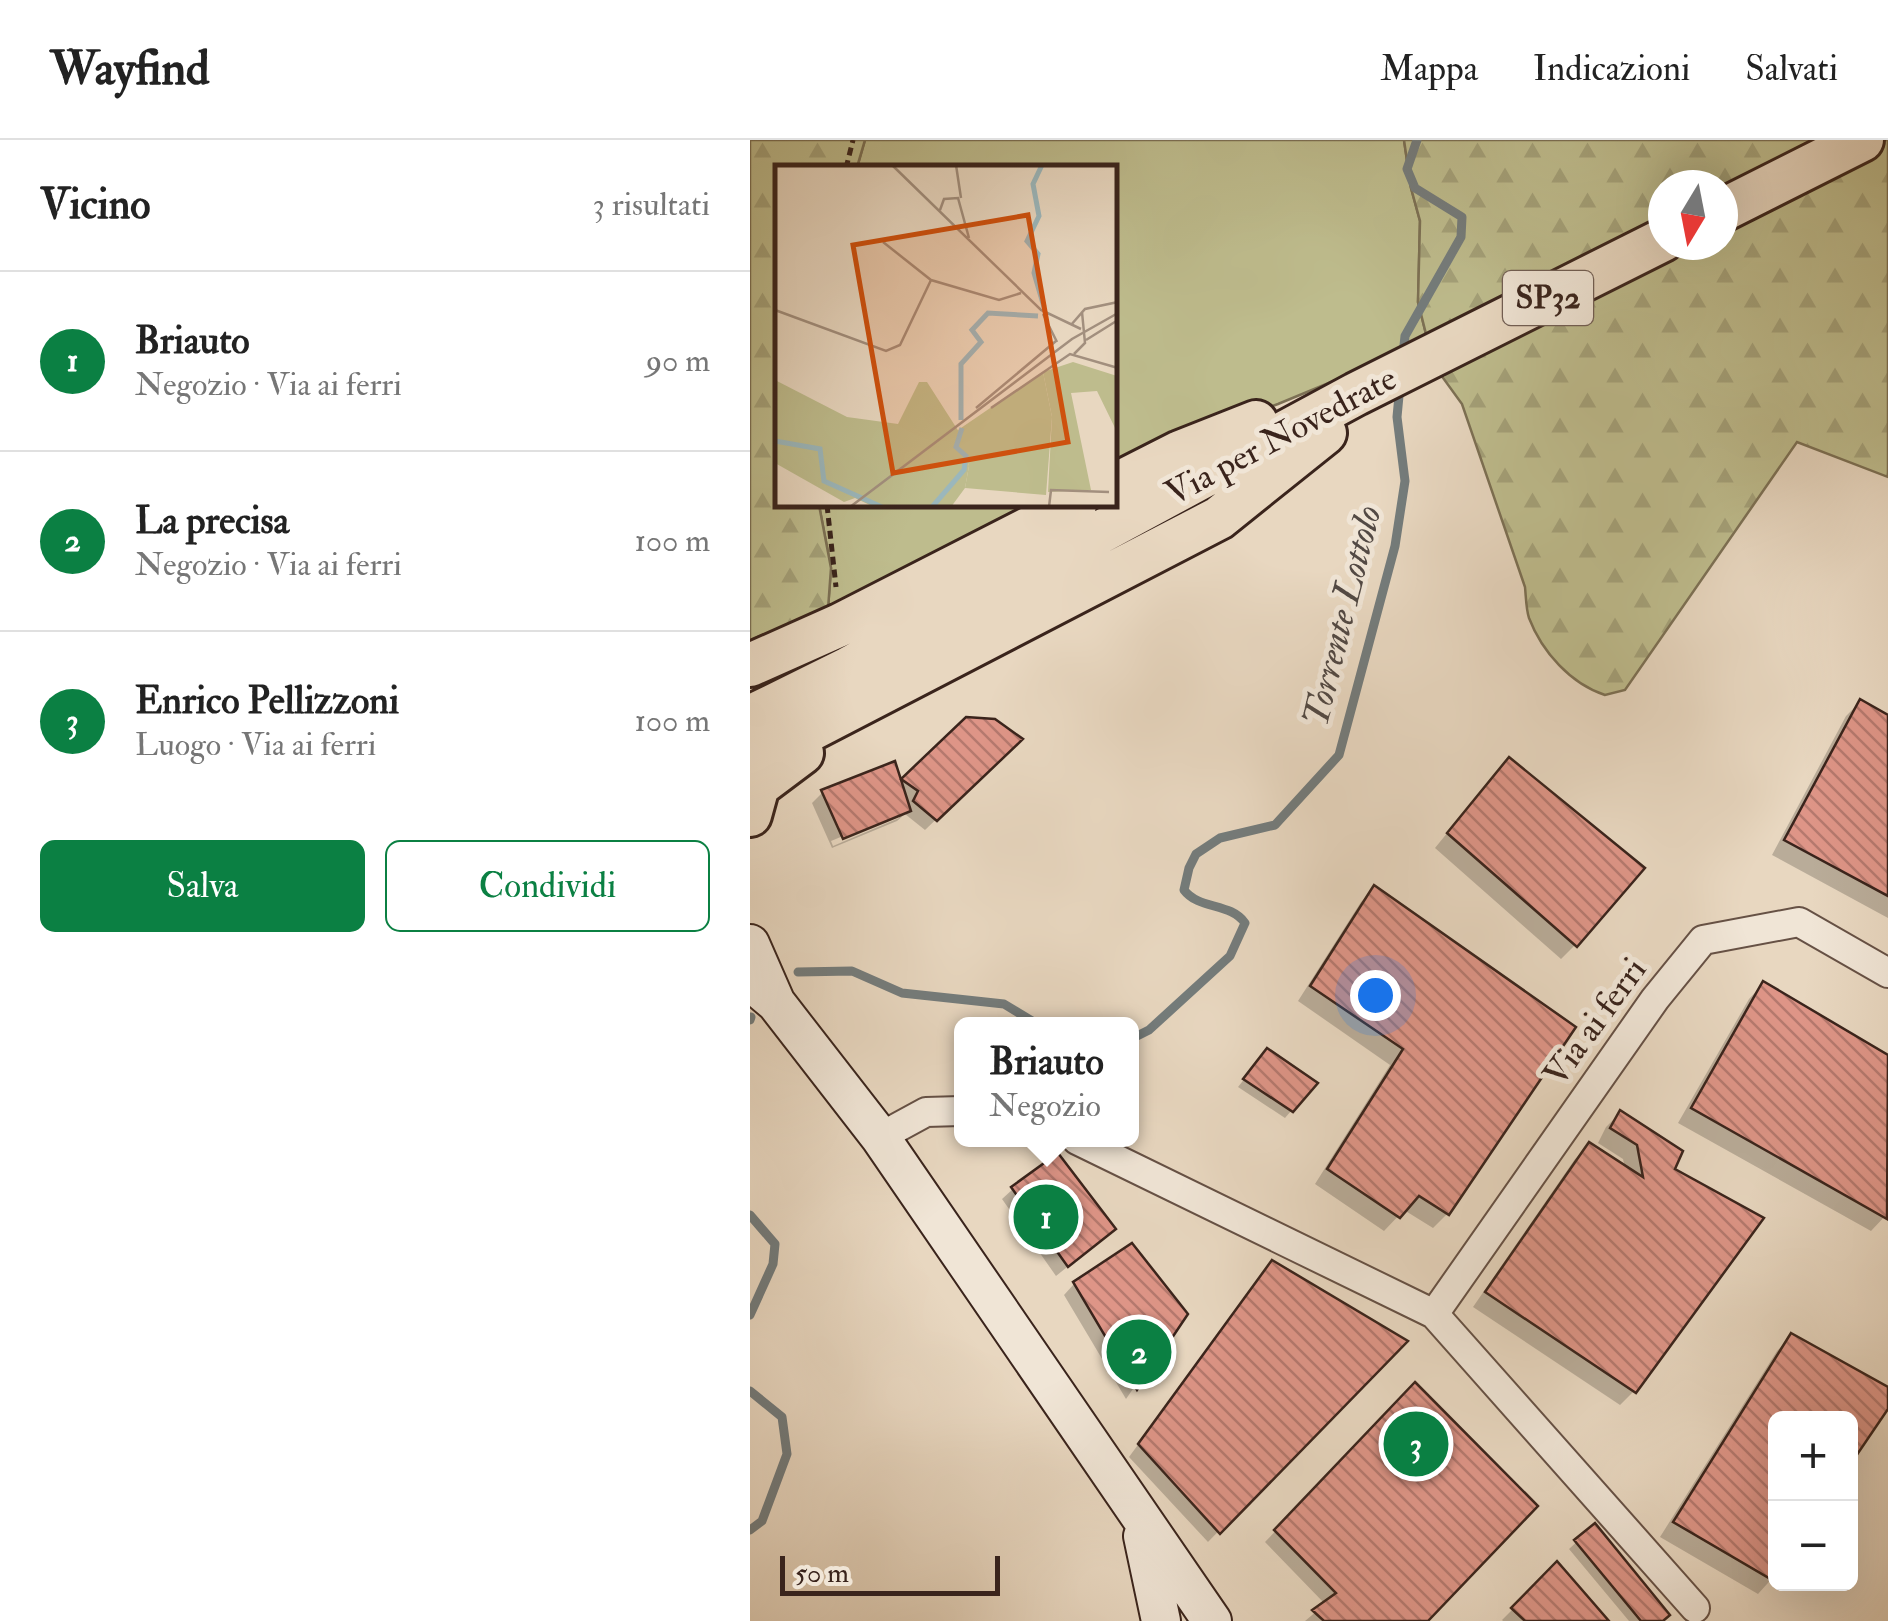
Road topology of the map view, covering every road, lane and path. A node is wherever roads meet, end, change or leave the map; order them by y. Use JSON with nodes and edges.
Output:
{"nodes":[{"id":1,"x":853,"y":140,"type":"edge"},
{"id":2,"x":1862,"y":140,"type":"edge"},
{"id":3,"x":847,"y":165,"type":"edge"},
{"id":4,"x":1738,"y":202,"type":"edge"},
{"id":5,"x":1648,"y":248,"type":"edge"},
{"id":6,"x":1357,"y":394,"type":"junction"},
{"id":7,"x":1118,"y":483,"type":"edge"},
{"id":8,"x":828,"y":508,"type":"edge"},
{"id":9,"x":1070,"y":508,"type":"edge"},
{"id":10,"x":840,"y":626,"type":"junction"},
{"id":11,"x":750,"y":665,"type":"edge"},
{"id":12,"x":865,"y":681,"type":"junction"},
{"id":13,"x":750,"y":718,"type":"edge"},
{"id":14,"x":750,"y":761,"type":"edge"},
{"id":15,"x":750,"y":814,"type":"edge"},
{"id":16,"x":750,"y":944,"type":"edge"},
{"id":17,"x":1888,"y":973,"type":"edge"},
{"id":18,"x":763,"y":992,"type":"edge"},
{"id":19,"x":954,"y":1111,"type":"edge"},
{"id":20,"x":880,"y":1138,"type":"junction"},
{"id":21,"x":1091,"y":1147,"type":"edge"},
{"id":22,"x":1434,"y":1314,"type":"junction"},
{"id":23,"x":1136,"y":1510,"type":"junction"},
{"id":24,"x":1696,"y":1608,"type":"dead end"},
{"id":25,"x":1161,"y":1621,"type":"edge"},
{"id":26,"x":1212,"y":1621,"type":"edge"}],
"edges":[{"from":1,"to":3,"type":"path"},
{"from":2,"to":4,"type":"main road"},
{"from":5,"to":6,"type":"main road","name":"Via per Novedrate","number":"SP32"},
{"from":6,"to":7,"type":"main road"},
{"from":6,"to":12,"type":"main road","name":"Via per Novedrate"},
{"from":8,"to":10,"type":"path"},
{"from":9,"to":10,"type":"main road"},
{"from":10,"to":11,"type":"main road"},
{"from":12,"to":13,"type":"main road"},
{"from":12,"to":14,"type":"main road"},
{"from":12,"to":15,"type":"main road"},
{"from":16,"to":18,"type":"main road"},
{"from":17,"to":22,"type":"street","name":"Via ai ferri"},
{"from":18,"to":20,"type":"main road"},
{"from":19,"to":20,"type":"street"},
{"from":20,"to":23,"type":"main road"},
{"from":21,"to":22,"type":"street"},
{"from":22,"to":24,"type":"street"},
{"from":23,"to":25,"type":"main road"},
{"from":23,"to":26,"type":"main road"}]}
